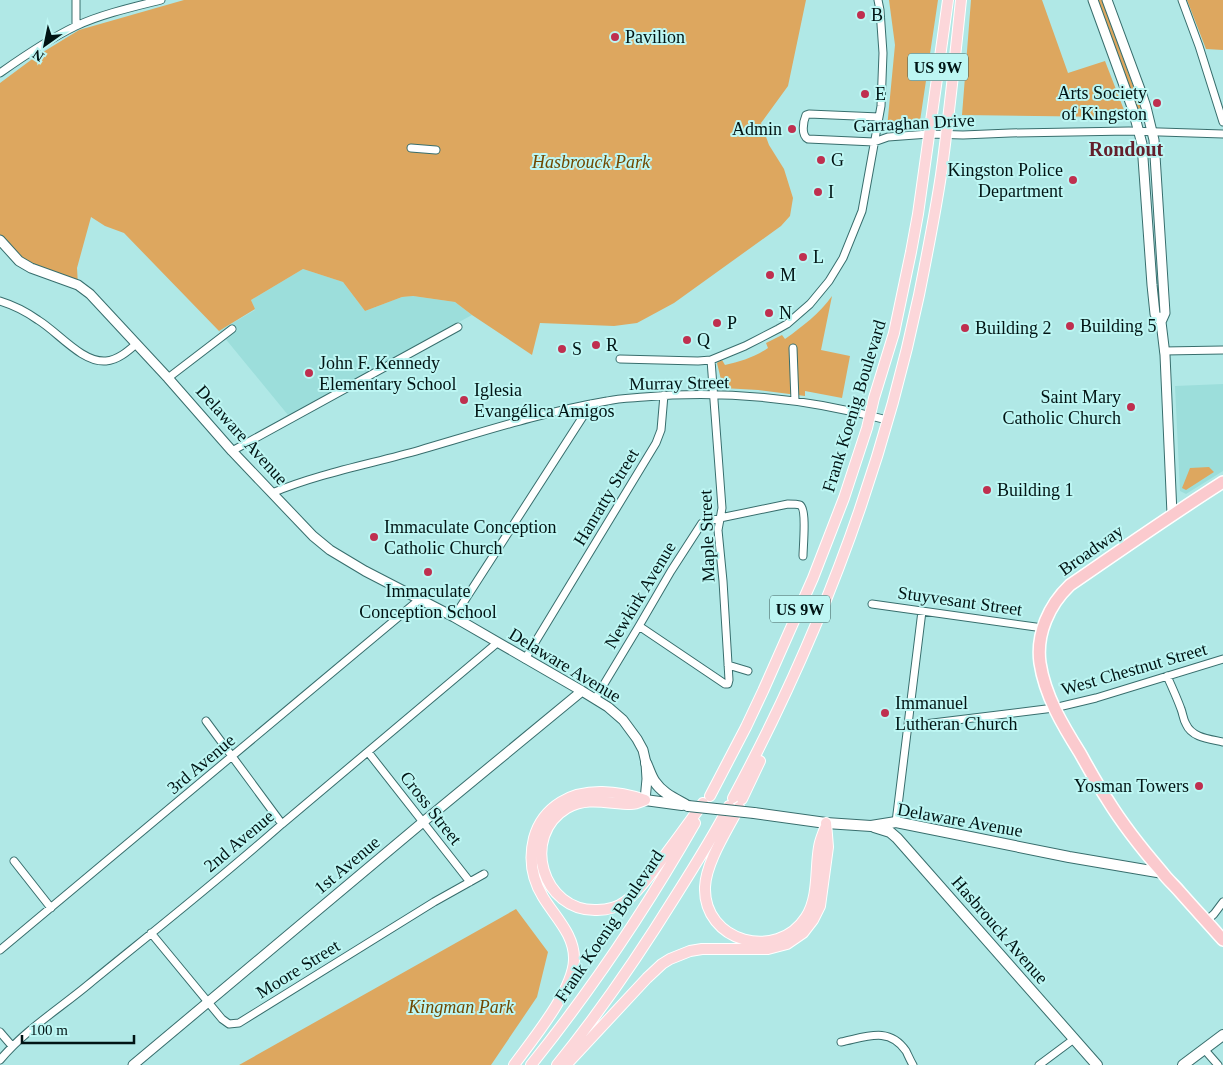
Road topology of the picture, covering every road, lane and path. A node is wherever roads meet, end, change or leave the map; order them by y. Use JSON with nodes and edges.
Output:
{"nodes":[{"id":1,"x":76,"y":0,"type":"edge"},
{"id":2,"x":161,"y":0,"type":"edge"},
{"id":3,"x":878,"y":0,"type":"edge"},
{"id":4,"x":948,"y":0,"type":"edge"},
{"id":5,"x":961,"y":0,"type":"edge"},
{"id":6,"x":1094,"y":0,"type":"edge"},
{"id":7,"x":1107,"y":0,"type":"edge"},
{"id":8,"x":1182,"y":0,"type":"edge"},
{"id":9,"x":76,"y":26,"type":"junction"},
{"id":10,"x":0,"y":73,"type":"edge"},
{"id":11,"x":879,"y":117,"type":"junction"},
{"id":12,"x":1223,"y":122,"type":"edge"},
{"id":13,"x":1140,"y":131,"type":"junction"},
{"id":14,"x":1152,"y":132,"type":"junction"},
{"id":15,"x":929,"y":134,"type":"junction"},
{"id":16,"x":946,"y":134,"type":"junction"},
{"id":17,"x":1223,"y":134,"type":"edge"},
{"id":18,"x":874,"y":142,"type":"junction"},
{"id":19,"x":411,"y":148,"type":"dead end"},
{"id":20,"x":436,"y":150,"type":"dead end"},
{"id":21,"x":0,"y":240,"type":"edge"},
{"id":22,"x":0,"y":301,"type":"edge"},
{"id":23,"x":1161,"y":322,"type":"junction"},
{"id":24,"x":458,"y":327,"type":"dead end"},
{"id":25,"x":232,"y":329,"type":"dead end"},
{"id":26,"x":136,"y":344,"type":"junction"},
{"id":27,"x":794,"y":348,"type":"dead end"},
{"id":28,"x":1223,"y":350,"type":"edge"},
{"id":29,"x":1164,"y":351,"type":"junction"},
{"id":30,"x":620,"y":359,"type":"dead end"},
{"id":31,"x":712,"y":360,"type":"junction"},
{"id":32,"x":168,"y":378,"type":"junction"},
{"id":33,"x":664,"y":395,"type":"junction"},
{"id":34,"x":714,"y":395,"type":"junction"},
{"id":35,"x":795,"y":401,"type":"junction"},
{"id":36,"x":590,"y":404,"type":"junction"},
{"id":37,"x":870,"y":415,"type":"junction"},
{"id":38,"x":887,"y":420,"type":"junction"},
{"id":39,"x":232,"y":451,"type":"junction"},
{"id":40,"x":1223,"y":482,"type":"edge"},
{"id":41,"x":272,"y":493,"type":"junction"},
{"id":42,"x":1172,"y":514,"type":"junction"},
{"id":43,"x":720,"y":518,"type":"junction"},
{"id":44,"x":803,"y":556,"type":"dead end"},
{"id":45,"x":420,"y":599,"type":"junction"},
{"id":46,"x":872,"y":604,"type":"dead end"},
{"id":47,"x":922,"y":611,"type":"junction"},
{"id":48,"x":454,"y":617,"type":"junction"},
{"id":49,"x":639,"y":626,"type":"junction"},
{"id":50,"x":1043,"y":628,"type":"junction"},
{"id":51,"x":497,"y":643,"type":"junction"},
{"id":52,"x":525,"y":659,"type":"junction"},
{"id":53,"x":1223,"y":659,"type":"edge"},
{"id":54,"x":728,"y":665,"type":"junction"},
{"id":55,"x":748,"y":671,"type":"dead end"},
{"id":56,"x":1167,"y":676,"type":"junction"},
{"id":57,"x":582,"y":691,"type":"junction"},
{"id":58,"x":595,"y":699,"type":"junction"},
{"id":59,"x":1054,"y":708,"type":"junction"},
{"id":60,"x":206,"y":721,"type":"dead end"},
{"id":61,"x":908,"y":726,"type":"junction"},
{"id":62,"x":1223,"y":742,"type":"edge"},
{"id":63,"x":368,"y":752,"type":"junction"},
{"id":64,"x":233,"y":756,"type":"junction"},
{"id":65,"x":646,"y":763,"type":"junction"},
{"id":66,"x":708,"y":799,"type":"junction"},
{"id":67,"x":645,"y":800,"type":"junction"},
{"id":68,"x":736,"y":802,"type":"junction"},
{"id":69,"x":688,"y":806,"type":"junction"},
{"id":70,"x":423,"y":822,"type":"junction"},
{"id":71,"x":896,"y":822,"type":"junction"},
{"id":72,"x":826,"y":823,"type":"junction"},
{"id":73,"x":282,"y":824,"type":"junction"},
{"id":74,"x":871,"y":826,"type":"junction"},
{"id":75,"x":14,"y":861,"type":"dead end"},
{"id":76,"x":1163,"y":873,"type":"junction"},
{"id":77,"x":484,"y":874,"type":"dead end"},
{"id":78,"x":470,"y":882,"type":"junction"},
{"id":79,"x":1223,"y":902,"type":"edge"},
{"id":80,"x":51,"y":908,"type":"junction"},
{"id":81,"x":1206,"y":921,"type":"junction"},
{"id":82,"x":151,"y":933,"type":"junction"},
{"id":83,"x":1223,"y":940,"type":"edge"},
{"id":84,"x":0,"y":950,"type":"edge"},
{"id":85,"x":209,"y":1002,"type":"junction"},
{"id":86,"x":0,"y":1032,"type":"edge"},
{"id":87,"x":1223,"y":1035,"type":"edge"},
{"id":88,"x":1074,"y":1039,"type":"junction"},
{"id":89,"x":841,"y":1042,"type":"dead end"},
{"id":90,"x":12,"y":1046,"type":"junction"},
{"id":91,"x":1204,"y":1049,"type":"junction"},
{"id":92,"x":0,"y":1060,"type":"edge"},
{"id":93,"x":133,"y":1065,"type":"edge"},
{"id":94,"x":514,"y":1065,"type":"edge"},
{"id":95,"x":531,"y":1065,"type":"edge"},
{"id":96,"x":558,"y":1065,"type":"edge"},
{"id":97,"x":566,"y":1065,"type":"edge"},
{"id":98,"x":913,"y":1065,"type":"edge"},
{"id":99,"x":1039,"y":1065,"type":"edge"},
{"id":100,"x":1097,"y":1065,"type":"edge"},
{"id":101,"x":1183,"y":1065,"type":"edge"},
{"id":102,"x":1218,"y":1065,"type":"edge"}],
"edges":[{"from":1,"to":9,"type":"street"},
{"from":2,"to":9,"type":"street"},
{"from":3,"to":11,"type":"street"},
{"from":4,"to":15,"type":"main road","name":"Frank Koenig Boulevard","number":"US 9W"},
{"from":5,"to":16,"type":"main road","name":"Frank Koenig Boulevard","number":"US 9W"},
{"from":6,"to":13,"type":"street"},
{"from":7,"to":14,"type":"street"},
{"from":8,"to":12,"type":"street"},
{"from":9,"to":10,"type":"street"},
{"from":11,"to":18,"type":"street"},
{"from":11,"to":18,"type":"street","name":"Garraghan Drive"},
{"from":13,"to":14,"type":"street","name":"Garraghan Drive"},
{"from":13,"to":16,"type":"street","name":"Garraghan Drive"},
{"from":13,"to":23,"type":"street"},
{"from":14,"to":17,"type":"street","name":"Garraghan Drive"},
{"from":14,"to":23,"type":"street"},
{"from":15,"to":16,"type":"street","name":"Garraghan Drive"},
{"from":15,"to":18,"type":"street","name":"Garraghan Drive"},
{"from":15,"to":37,"type":"main road","name":"Frank Koenig Boulevard","number":"US 9W"},
{"from":16,"to":38,"type":"main road","name":"Frank Koenig Boulevard","number":"US 9W"},
{"from":18,"to":31,"type":"street"},
{"from":19,"to":20,"type":"street"},
{"from":21,"to":26,"type":"street","name":"Delaware Avenue"},
{"from":22,"to":26,"type":"street"},
{"from":23,"to":29,"type":"street"},
{"from":24,"to":39,"type":"street"},
{"from":25,"to":32,"type":"street"},
{"from":26,"to":32,"type":"street","name":"Delaware Avenue"},
{"from":27,"to":35,"type":"street"},
{"from":28,"to":29,"type":"street"},
{"from":29,"to":42,"type":"street"},
{"from":30,"to":31,"type":"street"},
{"from":31,"to":34,"type":"street","name":"Maple Street"},
{"from":32,"to":39,"type":"street","name":"Delaware Avenue"},
{"from":33,"to":34,"type":"street","name":"Murray Street"},
{"from":33,"to":36,"type":"street","name":"Murray Street"},
{"from":33,"to":52,"type":"street","name":"Hanratty Street"},
{"from":34,"to":35,"type":"street","name":"Murray Street"},
{"from":34,"to":43,"type":"street","name":"Maple Street"},
{"from":35,"to":37,"type":"street","name":"Murray Street"},
{"from":36,"to":41,"type":"street","name":"Murray Street"},
{"from":36,"to":48,"type":"street"},
{"from":37,"to":38,"type":"street","name":"Murray Street"},
{"from":37,"to":66,"type":"main road","name":"Frank Koenig Boulevard","number":"US 9W"},
{"from":38,"to":68,"type":"main road","name":"Frank Koenig Boulevard","number":"US 9W"},
{"from":39,"to":41,"type":"street","name":"Delaware Avenue"},
{"from":40,"to":42,"type":"highway","name":"Broadway"},
{"from":41,"to":45,"type":"street","name":"Delaware Avenue"},
{"from":42,"to":50,"type":"highway","name":"Broadway"},
{"from":43,"to":44,"type":"street","name":"Newkirk Avenue"},
{"from":43,"to":49,"type":"street","name":"Newkirk Avenue"},
{"from":43,"to":54,"type":"street","name":"Maple Street"},
{"from":45,"to":48,"type":"street","name":"Delaware Avenue"},
{"from":45,"to":64,"type":"street","name":"3rd Avenue"},
{"from":46,"to":47,"type":"street","name":"Stuyvesant Street"},
{"from":47,"to":50,"type":"street","name":"Stuyvesant Street"},
{"from":47,"to":61,"type":"street"},
{"from":48,"to":51,"type":"street","name":"Delaware Avenue"},
{"from":49,"to":54,"type":"street","name":"Maple Street"},
{"from":49,"to":58,"type":"street","name":"Newkirk Avenue"},
{"from":50,"to":59,"type":"highway","name":"Broadway"},
{"from":51,"to":52,"type":"street","name":"Delaware Avenue"},
{"from":51,"to":63,"type":"street","name":"2nd Avenue"},
{"from":52,"to":57,"type":"street","name":"Delaware Avenue"},
{"from":53,"to":56,"type":"street","name":"West Chestnut Street"},
{"from":54,"to":55,"type":"street"},
{"from":56,"to":59,"type":"street","name":"West Chestnut Street"},
{"from":56,"to":62,"type":"street"},
{"from":57,"to":58,"type":"street","name":"Delaware Avenue"},
{"from":57,"to":70,"type":"street","name":"1st Avenue"},
{"from":58,"to":65,"type":"street","name":"Delaware Avenue"},
{"from":59,"to":61,"type":"street","name":"West Chestnut Street"},
{"from":59,"to":76,"type":"highway","name":"Broadway"},
{"from":60,"to":64,"type":"street"},
{"from":61,"to":71,"type":"street"},
{"from":63,"to":70,"type":"street","name":"Cross Street"},
{"from":63,"to":73,"type":"street","name":"2nd Avenue"},
{"from":64,"to":73,"type":"street"},
{"from":64,"to":80,"type":"street","name":"3rd Avenue"},
{"from":65,"to":67,"type":"street","name":"Delaware Avenue"},
{"from":65,"to":69,"type":"main road"},
{"from":66,"to":67,"type":"main road"},
{"from":66,"to":95,"type":"main road","name":"Frank Koenig Boulevard"},
{"from":67,"to":69,"type":"main road","name":"Delaware Avenue"},
{"from":67,"to":94,"type":"main road"},
{"from":68,"to":72,"type":"main road"},
{"from":68,"to":96,"type":"main road","name":"Frank Koenig Boulevard","number":"US 9W"},
{"from":69,"to":72,"type":"main road","name":"Delaware Avenue","bridge":true},
{"from":70,"to":78,"type":"street","name":"Cross Street"},
{"from":70,"to":85,"type":"street","name":"1st Avenue"},
{"from":71,"to":74,"type":"main road","name":"Delaware Avenue"},
{"from":71,"to":76,"type":"main road","name":"Delaware Avenue"},
{"from":72,"to":74,"type":"main road","name":"Delaware Avenue"},
{"from":72,"to":97,"type":"main road"},
{"from":73,"to":82,"type":"street","name":"2nd Avenue"},
{"from":74,"to":88,"type":"main road","name":"Hasbrouck Avenue"},
{"from":75,"to":80,"type":"street"},
{"from":76,"to":81,"type":"highway","name":"Broadway"},
{"from":77,"to":78,"type":"street","name":"Moore Street"},
{"from":78,"to":85,"type":"street","name":"Moore Street"},
{"from":79,"to":81,"type":"street"},
{"from":80,"to":84,"type":"street","name":"3rd Avenue"},
{"from":81,"to":83,"type":"highway","name":"Broadway"},
{"from":82,"to":85,"type":"street","name":"Moore Street"},
{"from":82,"to":90,"type":"street","name":"2nd Avenue"},
{"from":85,"to":93,"type":"street","name":"1st Avenue"},
{"from":86,"to":90,"type":"street"},
{"from":87,"to":91,"type":"main road"},
{"from":88,"to":99,"type":"street"},
{"from":88,"to":100,"type":"main road","name":"Hasbrouck Avenue"},
{"from":89,"to":98,"type":"street"},
{"from":90,"to":92,"type":"street","name":"2nd Avenue"},
{"from":91,"to":101,"type":"main road"},
{"from":91,"to":102,"type":"street"}]}
